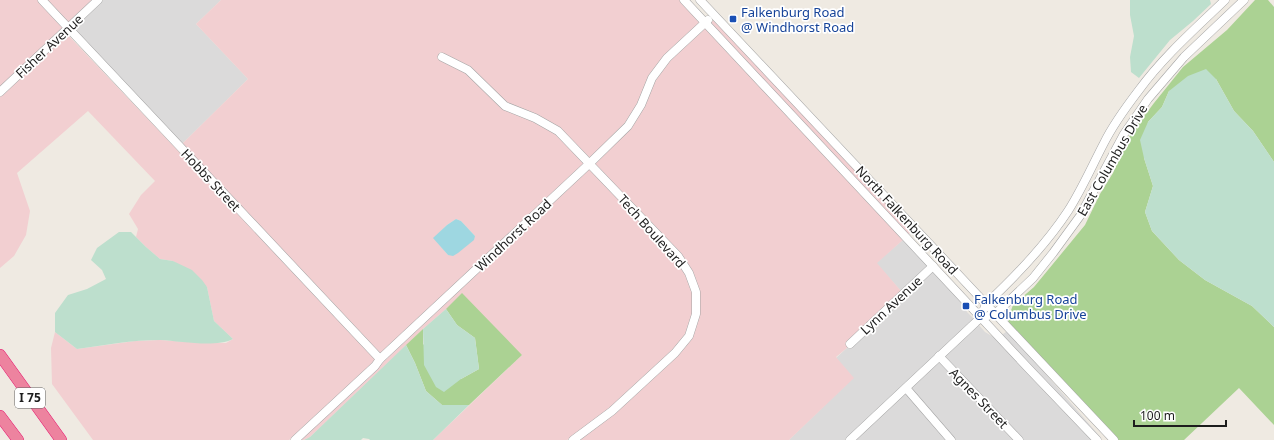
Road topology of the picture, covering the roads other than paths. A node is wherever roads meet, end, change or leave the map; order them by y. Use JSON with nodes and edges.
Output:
{"nodes":[{"id":1,"x":42,"y":0,"type":"edge"},
{"id":2,"x":98,"y":0,"type":"edge"},
{"id":3,"x":684,"y":0,"type":"edge"},
{"id":4,"x":700,"y":0,"type":"edge"},
{"id":5,"x":1225,"y":0,"type":"edge"},
{"id":6,"x":1244,"y":0,"type":"edge"},
{"id":7,"x":714,"y":15,"type":"junction"},
{"id":8,"x":705,"y":22,"type":"junction"},
{"id":9,"x":68,"y":28,"type":"junction"},
{"id":10,"x":442,"y":57,"type":"dead end"},
{"id":11,"x":0,"y":92,"type":"edge"},
{"id":12,"x":1104,"y":142,"type":"junction"},
{"id":13,"x":1116,"y":149,"type":"junction"},
{"id":14,"x":590,"y":163,"type":"junction"},
{"id":15,"x":933,"y":266,"type":"junction"},
{"id":16,"x":986,"y":304,"type":"junction"},
{"id":17,"x":995,"y":314,"type":"junction"},
{"id":18,"x":981,"y":318,"type":"junction"},
{"id":19,"x":850,"y":344,"type":"dead end"},
{"id":20,"x":0,"y":355,"type":"edge"},
{"id":21,"x":939,"y":356,"type":"junction"},
{"id":22,"x":380,"y":359,"type":"junction"},
{"id":23,"x":906,"y":388,"type":"junction"},
{"id":24,"x":0,"y":416,"type":"edge"},
{"id":25,"x":18,"y":440,"type":"edge"},
{"id":26,"x":61,"y":440,"type":"edge"},
{"id":27,"x":295,"y":440,"type":"edge"},
{"id":28,"x":573,"y":440,"type":"edge"},
{"id":29,"x":850,"y":440,"type":"edge"},
{"id":30,"x":951,"y":440,"type":"edge"},
{"id":31,"x":1019,"y":440,"type":"edge"},
{"id":32,"x":1097,"y":440,"type":"edge"},
{"id":33,"x":1114,"y":440,"type":"edge"}],
"edges":[{"from":1,"to":9,"type":"street","name":"Hobbs Street"},
{"from":2,"to":9,"type":"street","name":"Fisher Avenue"},
{"from":3,"to":8,"type":"street","name":"North Falkenburg Road"},
{"from":4,"to":7,"type":"street","name":"North Falkenburg Road"},
{"from":5,"to":12,"type":"street","name":"East Columbus Drive"},
{"from":6,"to":13,"type":"street","name":"East Columbus Drive"},
{"from":7,"to":8,"type":"street","name":"Windhorst Road"},
{"from":7,"to":16,"type":"street","name":"North Falkenburg Road"},
{"from":8,"to":14,"type":"street","name":"Windhorst Road"},
{"from":8,"to":15,"type":"street","name":"North Falkenburg Road"},
{"from":9,"to":11,"type":"street","name":"Fisher Avenue"},
{"from":9,"to":22,"type":"street","name":"Hobbs Street"},
{"from":10,"to":14,"type":"street","name":"Tech Boulevard"},
{"from":12,"to":13,"type":"street"},
{"from":12,"to":16,"type":"street","name":"East Columbus Drive"},
{"from":13,"to":17,"type":"street","name":"East Columbus Drive"},
{"from":14,"to":22,"type":"street","name":"Windhorst Road"},
{"from":14,"to":28,"type":"street","name":"Tech Boulevard"},
{"from":15,"to":18,"type":"street","name":"North Falkenburg Road"},
{"from":15,"to":19,"type":"street","name":"Lynn Avenue"},
{"from":16,"to":17,"type":"street","name":"North Falkenburg Road"},
{"from":16,"to":18,"type":"street","name":"East Columbus Drive"},
{"from":17,"to":18,"type":"street","name":"East Columbus Drive"},
{"from":17,"to":33,"type":"street","name":"North Falkenburg Road"},
{"from":18,"to":21,"type":"street","name":"East Columbus Drive"},
{"from":18,"to":32,"type":"street","name":"North Falkenburg Road"},
{"from":20,"to":26,"type":"highway","number":"I 75"},
{"from":21,"to":23,"type":"street","name":"East Columbus Drive"},
{"from":21,"to":31,"type":"street","name":"Agnes Street"},
{"from":22,"to":27,"type":"street","name":"Windhorst Road"},
{"from":23,"to":29,"type":"street","name":"East Columbus Drive"},
{"from":23,"to":30,"type":"street"},
{"from":24,"to":25,"type":"highway","number":"I 75"}]}
